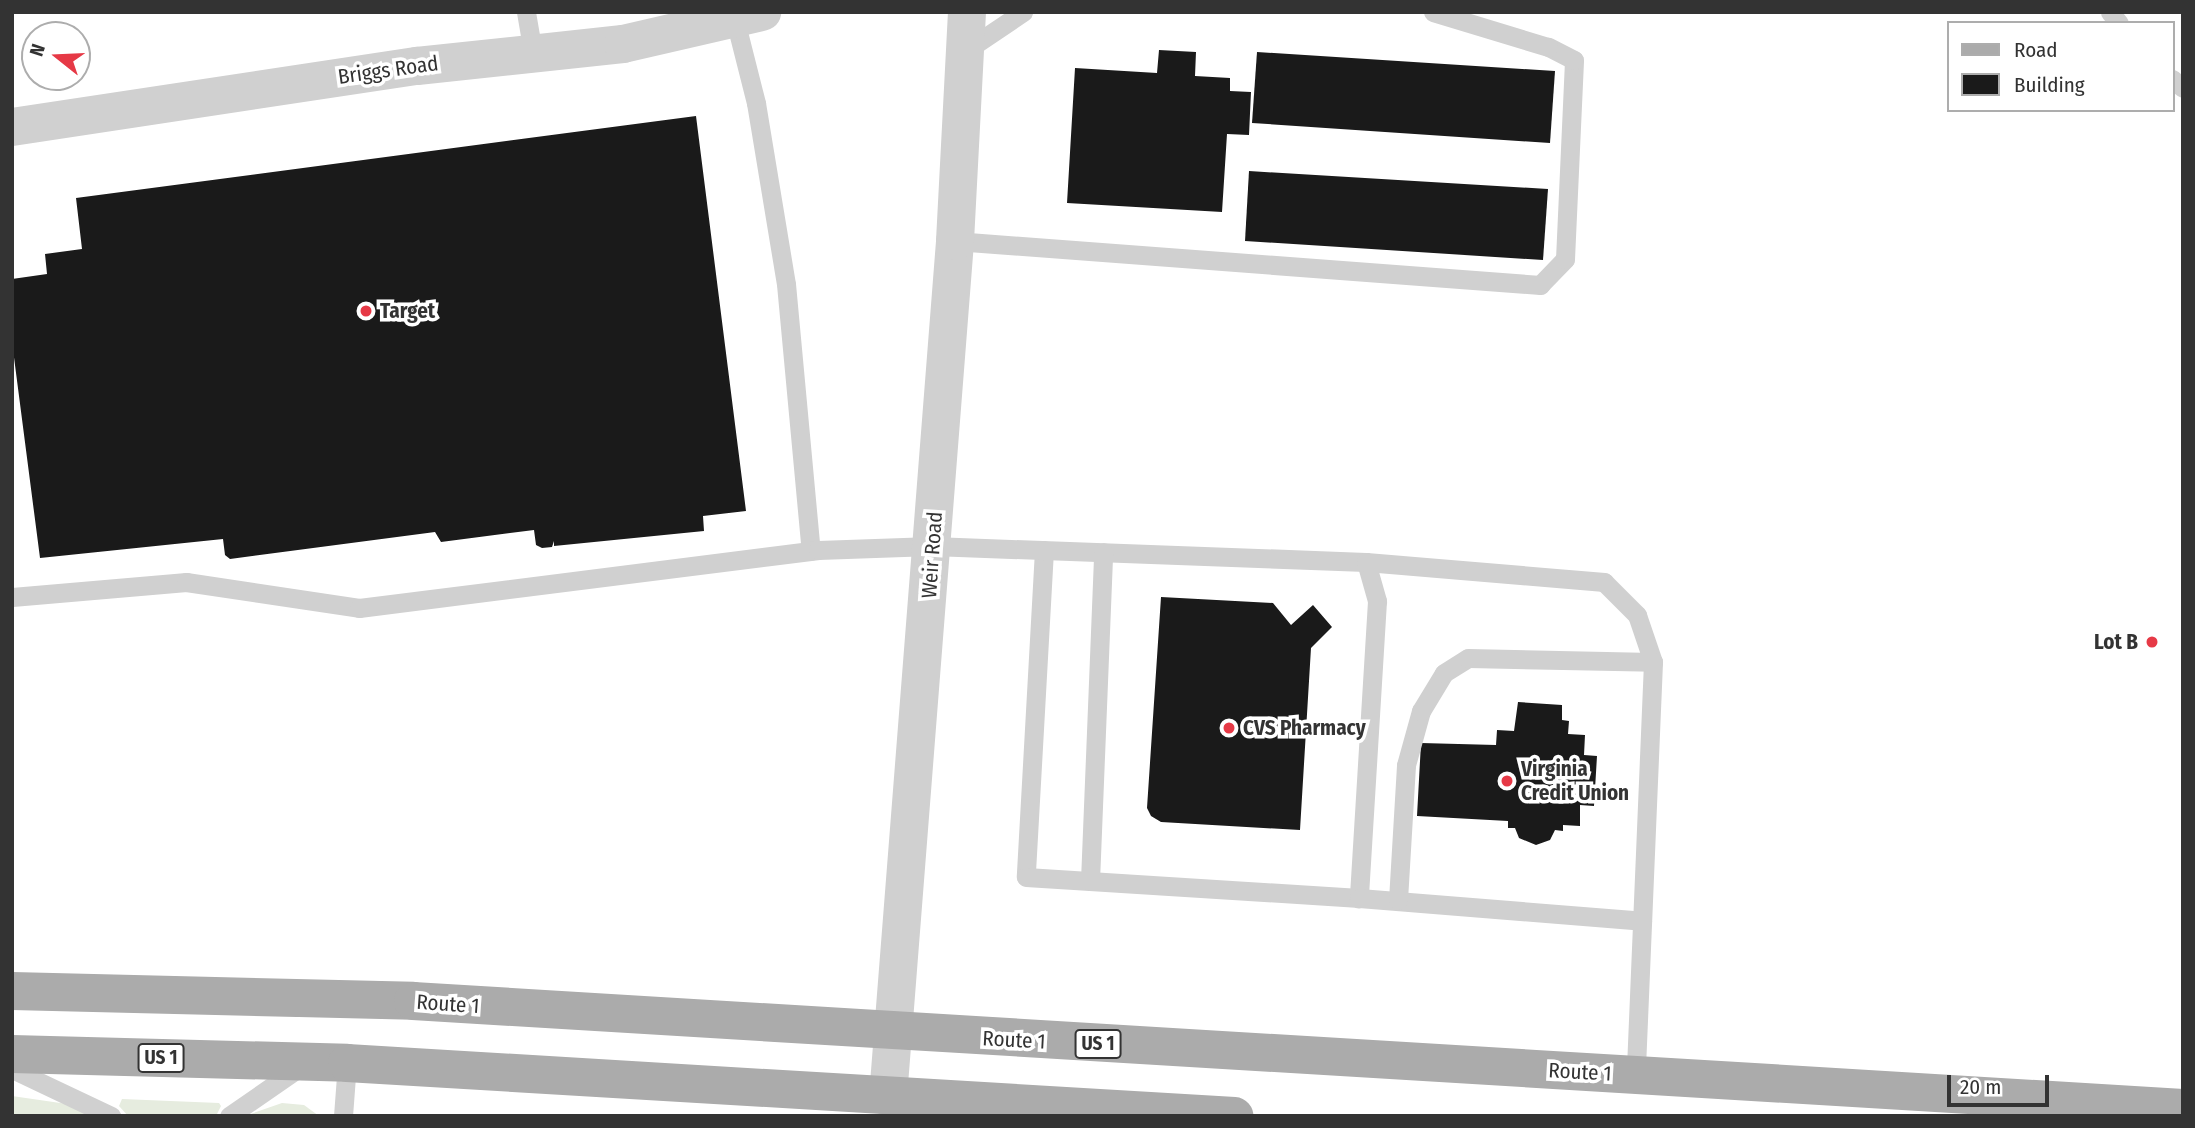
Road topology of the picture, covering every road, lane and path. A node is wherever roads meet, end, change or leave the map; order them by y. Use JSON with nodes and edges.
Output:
{"nodes":[{"id":1,"x":526,"y":12,"type":"edge"},
{"id":2,"x":967,"y":12,"type":"edge"},
{"id":3,"x":1023,"y":12,"type":"edge"},
{"id":4,"x":1433,"y":12,"type":"edge"},
{"id":5,"x":749,"y":16,"type":"edge"},
{"id":6,"x":965,"y":51,"type":"junction"},
{"id":7,"x":534,"y":53,"type":"junction"},
{"id":8,"x":12,"y":127,"type":"edge"},
{"id":9,"x":955,"y":242,"type":"junction"},
{"id":10,"x":932,"y":546,"type":"junction"},
{"id":11,"x":1044,"y":550,"type":"junction"},
{"id":12,"x":811,"y":551,"type":"junction"},
{"id":13,"x":1103,"y":552,"type":"junction"},
{"id":14,"x":1366,"y":562,"type":"junction"},
{"id":15,"x":12,"y":597,"type":"edge"},
{"id":16,"x":1653,"y":662,"type":"junction"},
{"id":17,"x":1090,"y":881,"type":"junction"},
{"id":18,"x":1359,"y":898,"type":"junction"},
{"id":19,"x":1398,"y":900,"type":"junction"},
{"id":20,"x":1643,"y":922,"type":"junction"},
{"id":21,"x":12,"y":991,"type":"edge"},
{"id":22,"x":894,"y":1032,"type":"junction"},
{"id":23,"x":12,"y":1054,"type":"edge"},
{"id":24,"x":329,"y":1062,"type":"junction"},
{"id":25,"x":12,"y":1069,"type":"edge"},
{"id":26,"x":1636,"y":1076,"type":"junction"},
{"id":27,"x":2183,"y":1108,"type":"edge"},
{"id":28,"x":887,"y":1110,"type":"edge"},
{"id":29,"x":111,"y":1116,"type":"edge"},
{"id":30,"x":229,"y":1116,"type":"edge"},
{"id":31,"x":342,"y":1116,"type":"edge"},
{"id":32,"x":1234,"y":1116,"type":"edge"}],
"edges":[{"from":1,"to":7,"type":"lane"},
{"from":2,"to":6,"type":"street","name":"Weir Road"},
{"from":3,"to":6,"type":"lane"},
{"from":4,"to":9,"type":"lane"},
{"from":5,"to":7,"type":"street","name":"Briggs Road"},
{"from":5,"to":12,"type":"lane"},
{"from":6,"to":9,"type":"street","name":"Weir Road"},
{"from":7,"to":8,"type":"street","name":"Briggs Road"},
{"from":9,"to":10,"type":"street","name":"Weir Road"},
{"from":10,"to":11,"type":"lane"},
{"from":10,"to":12,"type":"lane"},
{"from":10,"to":22,"type":"street","name":"Weir Road"},
{"from":11,"to":13,"type":"lane"},
{"from":11,"to":17,"type":"lane"},
{"from":12,"to":15,"type":"lane"},
{"from":13,"to":14,"type":"lane"},
{"from":13,"to":17,"type":"lane"},
{"from":14,"to":16,"type":"lane"},
{"from":14,"to":18,"type":"lane"},
{"from":16,"to":19,"type":"lane"},
{"from":16,"to":20,"type":"lane"},
{"from":17,"to":18,"type":"lane"},
{"from":18,"to":19,"type":"lane"},
{"from":19,"to":20,"type":"lane"},
{"from":20,"to":26,"type":"lane"},
{"from":21,"to":22,"type":"main road","name":"Route 1","number":"US 1"},
{"from":22,"to":26,"type":"main road","name":"Route 1","number":"US 1"},
{"from":22,"to":28,"type":"street","name":"Weir Road"},
{"from":23,"to":24,"type":"main road","number":"US 1"},
{"from":24,"to":28,"type":"main road","number":"US 1"},
{"from":24,"to":30,"type":"lane"},
{"from":24,"to":31,"type":"lane"},
{"from":25,"to":29,"type":"lane"},
{"from":26,"to":27,"type":"main road","name":"Route 1","number":"US 1"},
{"from":28,"to":32,"type":"main road","number":"US 1"}]}
